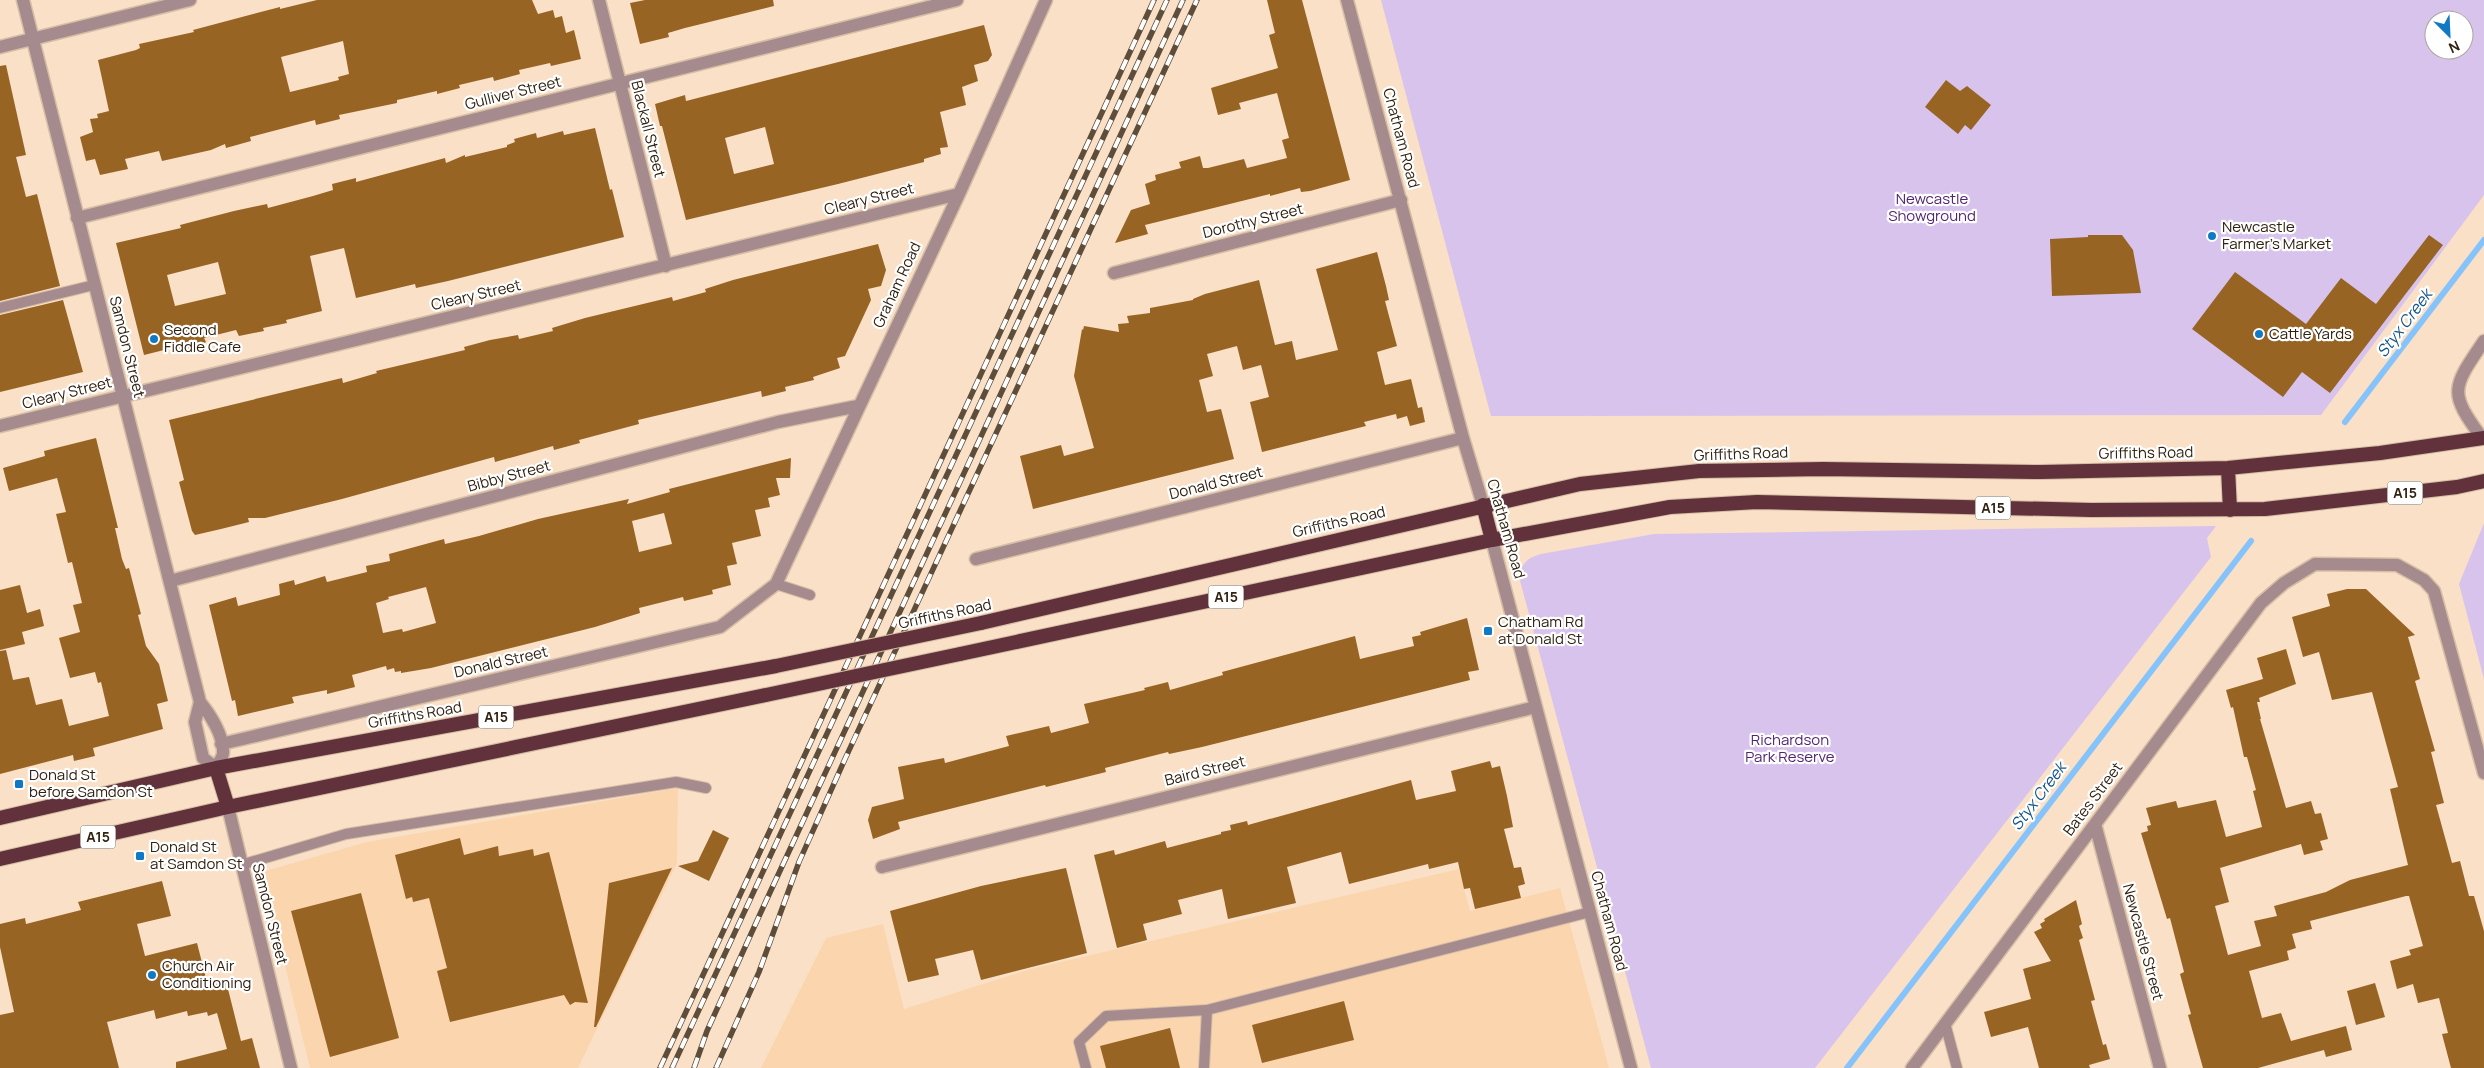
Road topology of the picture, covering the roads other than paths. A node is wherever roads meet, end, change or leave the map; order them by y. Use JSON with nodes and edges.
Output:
{"nodes":[{"id":1,"x":24,"y":0,"type":"edge"},
{"id":2,"x":190,"y":0,"type":"edge"},
{"id":3,"x":599,"y":0,"type":"edge"},
{"id":4,"x":957,"y":0,"type":"edge"},
{"id":5,"x":1046,"y":0,"type":"edge"},
{"id":6,"x":1347,"y":0,"type":"edge"},
{"id":7,"x":152,"y":5,"type":"edge"},
{"id":8,"x":33,"y":39,"type":"junction"},
{"id":9,"x":0,"y":47,"type":"edge"},
{"id":10,"x":620,"y":84,"type":"junction"},
{"id":11,"x":959,"y":194,"type":"junction"},
{"id":12,"x":1401,"y":200,"type":"junction"},
{"id":13,"x":77,"y":218,"type":"junction"},
{"id":14,"x":666,"y":266,"type":"junction"},
{"id":15,"x":1114,"y":273,"type":"dead end"},
{"id":16,"x":94,"y":285,"type":"junction"},
{"id":17,"x":0,"y":308,"type":"edge"},
{"id":18,"x":2484,"y":342,"type":"edge"},
{"id":19,"x":122,"y":396,"type":"junction"},
{"id":20,"x":858,"y":406,"type":"junction"},
{"id":21,"x":0,"y":426,"type":"edge"},
{"id":22,"x":1463,"y":438,"type":"junction"},
{"id":23,"x":2483,"y":438,"type":"edge"},
{"id":24,"x":2228,"y":468,"type":"junction"},
{"id":25,"x":2484,"y":481,"type":"edge"},
{"id":26,"x":1483,"y":505,"type":"junction"},
{"id":27,"x":2230,"y":510,"type":"junction"},
{"id":28,"x":1492,"y":540,"type":"junction"},
{"id":29,"x":976,"y":559,"type":"dead end"},
{"id":30,"x":170,"y":581,"type":"junction"},
{"id":31,"x":776,"y":584,"type":"junction"},
{"id":32,"x":810,"y":595,"type":"dead end"},
{"id":33,"x":200,"y":702,"type":"junction"},
{"id":34,"x":1536,"y":707,"type":"junction"},
{"id":35,"x":221,"y":744,"type":"junction"},
{"id":36,"x":216,"y":768,"type":"junction"},
{"id":37,"x":2484,"y":773,"type":"edge"},
{"id":38,"x":706,"y":788,"type":"dead end"},
{"id":39,"x":228,"y":806,"type":"junction"},
{"id":40,"x":0,"y":818,"type":"edge"},
{"id":41,"x":2094,"y":824,"type":"junction"},
{"id":42,"x":0,"y":858,"type":"edge"},
{"id":43,"x":241,"y":865,"type":"junction"},
{"id":44,"x":882,"y":867,"type":"dead end"},
{"id":45,"x":1590,"y":912,"type":"junction"},
{"id":46,"x":1207,"y":1010,"type":"junction"},
{"id":47,"x":1945,"y":1023,"type":"junction"},
{"id":48,"x":291,"y":1068,"type":"edge"},
{"id":49,"x":1086,"y":1068,"type":"edge"},
{"id":50,"x":1204,"y":1068,"type":"edge"},
{"id":51,"x":1631,"y":1068,"type":"edge"},
{"id":52,"x":1912,"y":1068,"type":"edge"},
{"id":53,"x":1957,"y":1068,"type":"edge"},
{"id":54,"x":2160,"y":1068,"type":"edge"}],
"edges":[{"from":1,"to":8,"type":"street","name":"Samdon Street"},
{"from":2,"to":7,"type":"street"},
{"from":3,"to":10,"type":"street","name":"Blackall Street"},
{"from":4,"to":10,"type":"street","name":"Gulliver Street"},
{"from":5,"to":11,"type":"street","name":"Graham Road"},
{"from":6,"to":12,"type":"street","name":"Chatham Road"},
{"from":7,"to":8,"type":"street"},
{"from":8,"to":9,"type":"street"},
{"from":8,"to":13,"type":"street","name":"Samdon Street"},
{"from":10,"to":13,"type":"street","name":"Gulliver Street"},
{"from":10,"to":14,"type":"street","name":"Blackall Street"},
{"from":11,"to":14,"type":"street","name":"Cleary Street"},
{"from":11,"to":20,"type":"street","name":"Graham Road"},
{"from":12,"to":15,"type":"street","name":"Dorothy Street"},
{"from":12,"to":22,"type":"street","name":"Chatham Road"},
{"from":13,"to":16,"type":"street","name":"Samdon Street"},
{"from":14,"to":19,"type":"street","name":"Cleary Street"},
{"from":16,"to":17,"type":"lane"},
{"from":16,"to":19,"type":"street","name":"Samdon Street"},
{"from":18,"to":23,"type":"street"},
{"from":19,"to":21,"type":"street","name":"Cleary Street"},
{"from":19,"to":30,"type":"street","name":"Samdon Street"},
{"from":20,"to":30,"type":"street","name":"Bibby Street"},
{"from":20,"to":31,"type":"street","name":"Graham Road"},
{"from":22,"to":26,"type":"street","name":"Chatham Road"},
{"from":22,"to":29,"type":"street","name":"Donald Street"},
{"from":23,"to":24,"type":"highway","name":"Griffiths Road","number":"A15"},
{"from":24,"to":26,"type":"highway","name":"Griffiths Road","number":"A15"},
{"from":24,"to":27,"type":"highway"},
{"from":25,"to":27,"type":"highway","number":"A15"},
{"from":26,"to":28,"type":"highway","name":"Chatham Road"},
{"from":26,"to":36,"type":"highway","name":"Griffiths Road","number":"A15","bridge":true},
{"from":27,"to":28,"type":"highway","number":"A15"},
{"from":28,"to":34,"type":"street","name":"Chatham Road"},
{"from":28,"to":39,"type":"highway","number":"A15","bridge":true},
{"from":30,"to":33,"type":"street","name":"Samdon Street"},
{"from":31,"to":32,"type":"lane"},
{"from":31,"to":35,"type":"street","name":"Donald Street"},
{"from":33,"to":35,"type":"street","name":"Samdon Street"},
{"from":33,"to":36,"type":"street","name":"Samdon Street"},
{"from":34,"to":44,"type":"street","name":"Baird Street"},
{"from":34,"to":45,"type":"street","name":"Chatham Road"},
{"from":35,"to":36,"type":"street","name":"Samdon Street"},
{"from":36,"to":39,"type":"highway","name":"Samdon Street"},
{"from":36,"to":40,"type":"highway","number":"A15"},
{"from":37,"to":41,"type":"street","name":"Bates Street"},
{"from":38,"to":43,"type":"lane"},
{"from":39,"to":42,"type":"highway","number":"A15"},
{"from":39,"to":43,"type":"street","name":"Samdon Street"},
{"from":41,"to":47,"type":"street","name":"Bates Street"},
{"from":41,"to":54,"type":"street","name":"Newcastle Street"},
{"from":43,"to":48,"type":"street","name":"Samdon Street"},
{"from":45,"to":46,"type":"lane"},
{"from":45,"to":51,"type":"street","name":"Chatham Road"},
{"from":46,"to":49,"type":"lane"},
{"from":46,"to":50,"type":"lane"},
{"from":47,"to":52,"type":"street","name":"Bates Street"},
{"from":47,"to":53,"type":"lane"}]}
